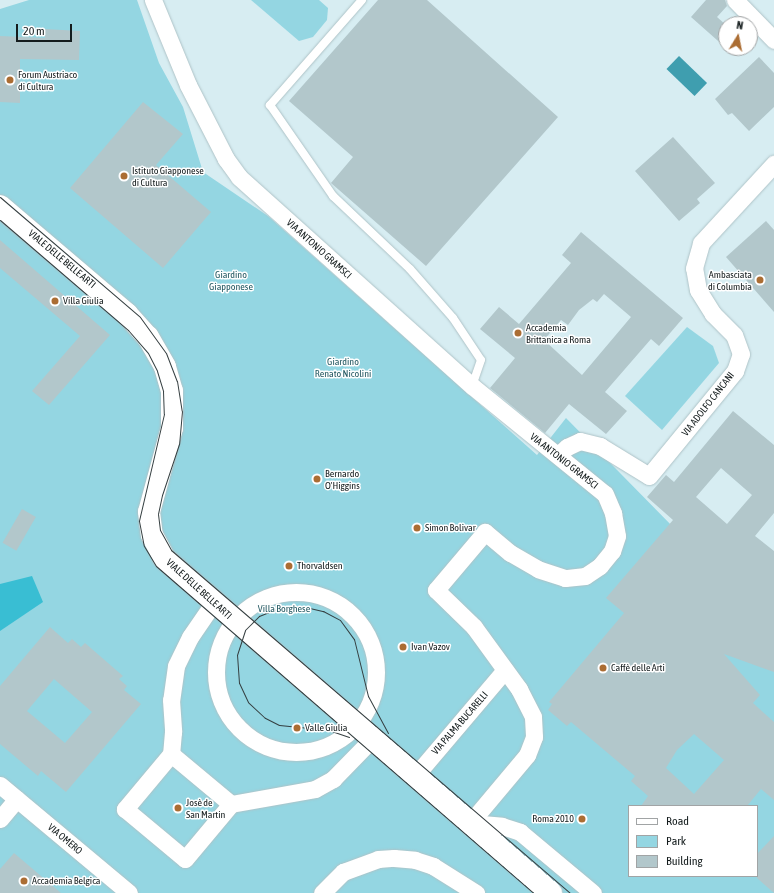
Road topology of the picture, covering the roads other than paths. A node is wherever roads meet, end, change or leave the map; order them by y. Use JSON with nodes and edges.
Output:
{"nodes":[{"id":1,"x":153,"y":0,"type":"edge"},
{"id":2,"x":362,"y":0,"type":"edge"},
{"id":3,"x":735,"y":0,"type":"edge"},
{"id":4,"x":774,"y":40,"type":"edge"},
{"id":5,"x":774,"y":164,"type":"edge"},
{"id":6,"x":0,"y":206,"type":"edge"},
{"id":7,"x":472,"y":386,"type":"junction"},
{"id":8,"x":558,"y":455,"type":"junction"},
{"id":9,"x":214,"y":602,"type":"junction"},
{"id":10,"x":234,"y":620,"type":"junction"},
{"id":11,"x":506,"y":670,"type":"junction"},
{"id":12,"x":356,"y":725,"type":"junction"},
{"id":13,"x":372,"y":740,"type":"junction"},
{"id":14,"x":171,"y":754,"type":"junction"},
{"id":15,"x":415,"y":776,"type":"junction"},
{"id":16,"x":0,"y":785,"type":"edge"},
{"id":17,"x":16,"y":799,"type":"junction"},
{"id":18,"x":231,"y":804,"type":"junction"},
{"id":19,"x":0,"y":819,"type":"edge"},
{"id":20,"x":470,"y":823,"type":"junction"},
{"id":21,"x":544,"y":891,"type":"edge"},
{"id":22,"x":129,"y":893,"type":"edge"},
{"id":23,"x":322,"y":893,"type":"edge"},
{"id":24,"x":476,"y":893,"type":"edge"},
{"id":25,"x":593,"y":893,"type":"edge"}],
"edges":[{"from":1,"to":7,"type":"street","name":"VIA ANTONIO GRAMSCI"},
{"from":2,"to":7,"type":"lane"},
{"from":3,"to":4,"type":"street"},
{"from":5,"to":8,"type":"street","name":"VIA ADOLFO CANCANI"},
{"from":6,"to":9,"type":"street","name":"VIALE DELLE BELLE ARTI"},
{"from":7,"to":8,"type":"street","name":"VIA ANTONIO GRAMSCI"},
{"from":8,"to":11,"type":"street","name":"VIA ANTONIO GRAMSCI"},
{"from":9,"to":10,"type":"street","name":"VIALE DELLE BELLE ARTI"},
{"from":9,"to":14,"type":"street"},
{"from":10,"to":12,"type":"street","name":"VIALE DELLE BELLE ARTI"},
{"from":10,"to":12,"type":"street"},
{"from":10,"to":12,"type":"street"},
{"from":11,"to":15,"type":"street","name":"VIA PALMA BUCARELLI"},
{"from":11,"to":20,"type":"street","name":"VIA ANTONIO GRAMSCI"},
{"from":12,"to":13,"type":"street","name":"VIALE DELLE BELLE ARTI"},
{"from":13,"to":15,"type":"street","name":"VIALE DELLE BELLE ARTI"},
{"from":13,"to":18,"type":"street"},
{"from":14,"to":18,"type":"street"},
{"from":14,"to":18,"type":"street"},
{"from":15,"to":20,"type":"street","name":"VIALE DELLE BELLE ARTI"},
{"from":16,"to":17,"type":"street","name":"VIA OMERO"},
{"from":17,"to":19,"type":"street"},
{"from":17,"to":22,"type":"street","name":"VIA OMERO"},
{"from":20,"to":21,"type":"street","name":"VIALE DELLE BELLE ARTI"},
{"from":20,"to":25,"type":"street"},
{"from":23,"to":24,"type":"street"}]}
